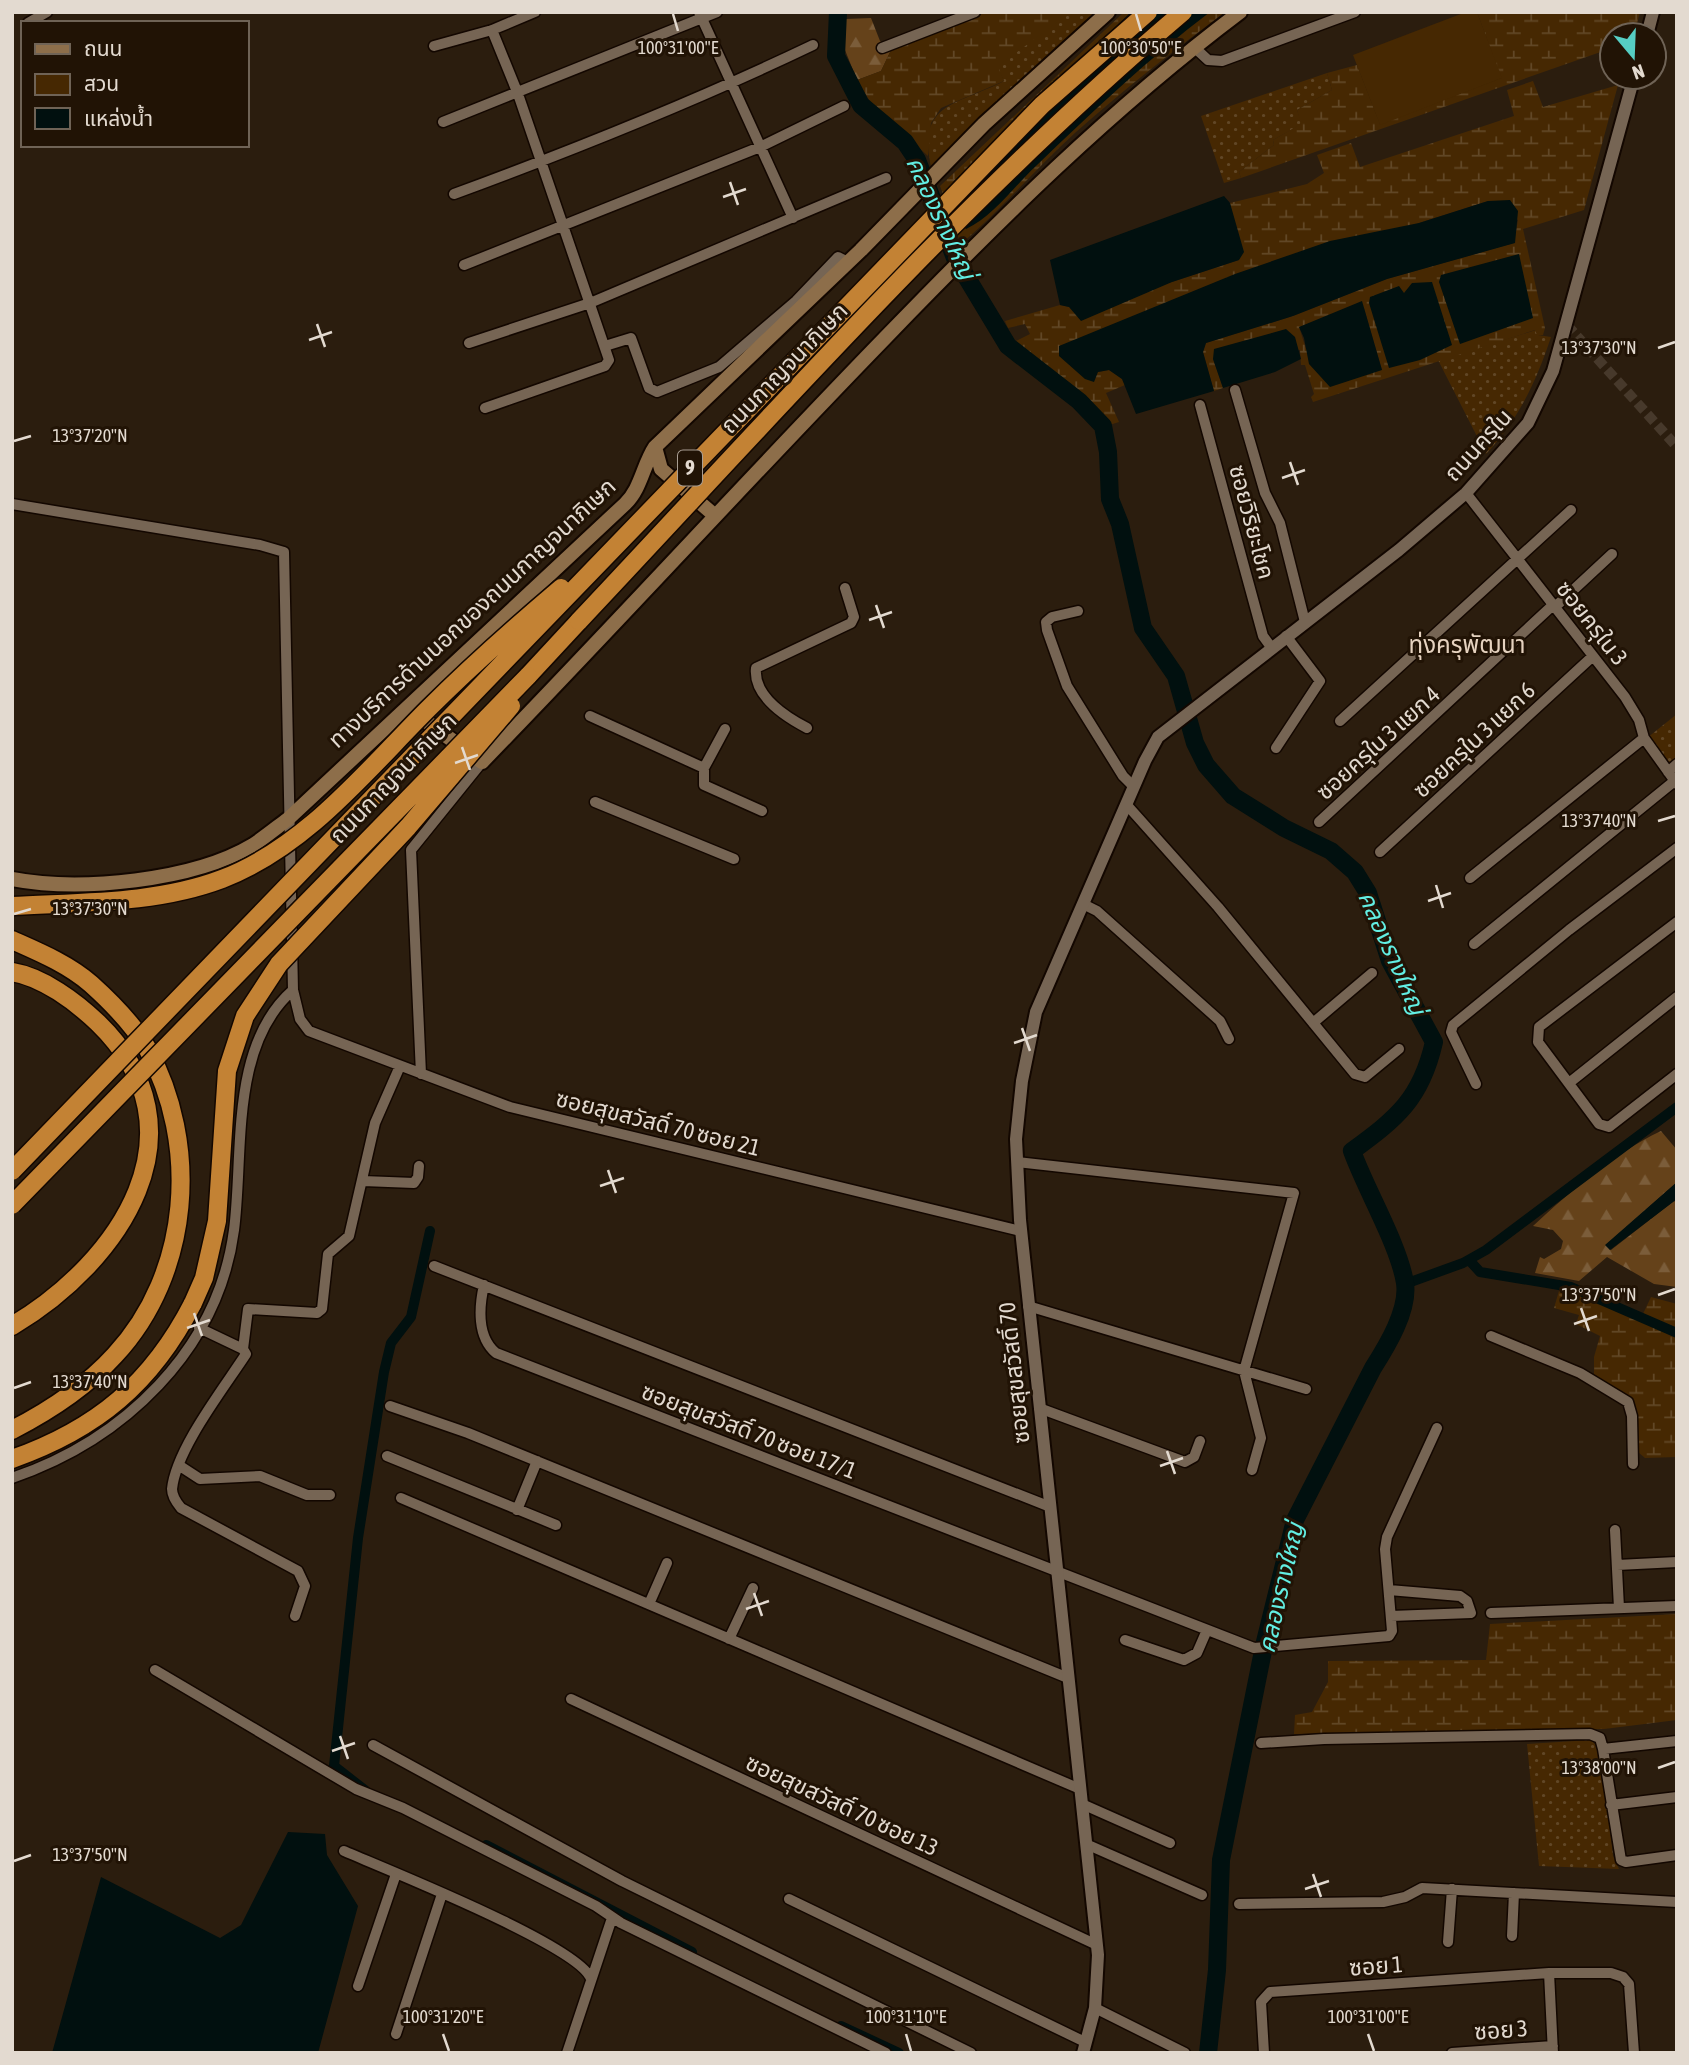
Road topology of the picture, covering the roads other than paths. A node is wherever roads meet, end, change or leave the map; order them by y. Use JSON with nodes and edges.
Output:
{"nodes":[{"id":1,"x":47,"y":12,"type":"edge"},
{"id":2,"x":535,"y":12,"type":"edge"},
{"id":3,"x":718,"y":12,"type":"edge"},
{"id":4,"x":975,"y":12,"type":"edge"},
{"id":5,"x":1108,"y":12,"type":"edge"},
{"id":6,"x":1149,"y":12,"type":"edge"},
{"id":7,"x":1183,"y":12,"type":"edge"},
{"id":8,"x":1240,"y":12,"type":"edge"},
{"id":9,"x":1354,"y":12,"type":"edge"},
{"id":10,"x":700,"y":16,"type":"edge"},
{"id":11,"x":31,"y":21,"type":"edge"},
{"id":12,"x":492,"y":30,"type":"junction"},
{"id":13,"x":813,"y":45,"type":"dead end"},
{"id":14,"x":433,"y":46,"type":"dead end"},
{"id":15,"x":1194,"y":47,"type":"junction"},
{"id":16,"x":882,"y":48,"type":"dead end"},
{"id":17,"x":731,"y":84,"type":"junction"},
{"id":18,"x":1630,"y":91,"type":"edge"},
{"id":19,"x":518,"y":94,"type":"junction"},
{"id":20,"x":844,"y":106,"type":"dead end"},
{"id":21,"x":443,"y":122,"type":"dead end"},
{"id":22,"x":760,"y":147,"type":"junction"},
{"id":23,"x":542,"y":162,"type":"junction"},
{"id":24,"x":886,"y":178,"type":"dead end"},
{"id":25,"x":454,"y":194,"type":"dead end"},
{"id":26,"x":793,"y":218,"type":"junction"},
{"id":27,"x":565,"y":226,"type":"junction"},
{"id":28,"x":464,"y":265,"type":"dead end"},
{"id":29,"x":590,"y":303,"type":"junction"},
{"id":30,"x":469,"y":343,"type":"dead end"},
{"id":31,"x":605,"y":346,"type":"junction"},
{"id":32,"x":723,"y":372,"type":"junction"},
{"id":33,"x":1235,"y":390,"type":"dead end"},
{"id":34,"x":1200,"y":405,"type":"dead end"},
{"id":35,"x":485,"y":408,"type":"dead end"},
{"id":36,"x":655,"y":447,"type":"junction"},
{"id":37,"x":1466,"y":493,"type":"junction"},
{"id":38,"x":12,"y":504,"type":"edge"},
{"id":39,"x":1570,"y":510,"type":"dead end"},
{"id":40,"x":646,"y":514,"type":"junction"},
{"id":41,"x":713,"y":514,"type":"junction"},
{"id":42,"x":1612,"y":554,"type":"dead end"},
{"id":43,"x":1518,"y":558,"type":"junction"},
{"id":44,"x":845,"y":588,"type":"dead end"},
{"id":45,"x":1554,"y":606,"type":"junction"},
{"id":46,"x":1078,"y":611,"type":"dead end"},
{"id":47,"x":1305,"y":622,"type":"junction"},
{"id":48,"x":1286,"y":636,"type":"junction"},
{"id":49,"x":1271,"y":647,"type":"junction"},
{"id":50,"x":1593,"y":656,"type":"junction"},
{"id":51,"x":528,"y":676,"type":"junction"},
{"id":52,"x":406,"y":706,"type":"junction"},
{"id":53,"x":590,"y":716,"type":"dead end"},
{"id":54,"x":1340,"y":721,"type":"dead end"},
{"id":55,"x":1177,"y":722,"type":"joint"},
{"id":56,"x":807,"y":728,"type":"dead end"},
{"id":57,"x":725,"y":729,"type":"dead end"},
{"id":58,"x":1644,"y":738,"type":"junction"},
{"id":59,"x":1276,"y":748,"type":"dead end"},
{"id":60,"x":482,"y":762,"type":"junction"},
{"id":61,"x":704,"y":768,"type":"junction"},
{"id":62,"x":1675,"y":776,"type":"edge"},
{"id":63,"x":1134,"y":787,"type":"junction"},
{"id":64,"x":595,"y":802,"type":"dead end"},
{"id":65,"x":1126,"y":804,"type":"junction"},
{"id":66,"x":762,"y":811,"type":"dead end"},
{"id":67,"x":288,"y":819,"type":"junction"},
{"id":68,"x":1320,"y":822,"type":"dead end"},
{"id":69,"x":1677,"y":848,"type":"edge"},
{"id":70,"x":1380,"y":852,"type":"dead end"},
{"id":71,"x":734,"y":859,"type":"dead end"},
{"id":72,"x":1470,"y":878,"type":"dead end"},
{"id":73,"x":12,"y":879,"type":"edge"},
{"id":74,"x":1083,"y":904,"type":"junction"},
{"id":75,"x":12,"y":906,"type":"edge"},
{"id":76,"x":1677,"y":922,"type":"edge"},
{"id":77,"x":12,"y":940,"type":"edge"},
{"id":78,"x":1474,"y":944,"type":"dead end"},
{"id":79,"x":12,"y":972,"type":"edge"},
{"id":80,"x":1372,"y":973,"type":"dead end"},
{"id":81,"x":293,"y":990,"type":"junction"},
{"id":82,"x":1677,"y":997,"type":"edge"},
{"id":83,"x":1313,"y":1023,"type":"junction"},
{"id":84,"x":1229,"y":1039,"type":"dead end"},
{"id":85,"x":1399,"y":1049,"type":"dead end"},
{"id":86,"x":400,"y":1066,"type":"junction"},
{"id":87,"x":421,"y":1074,"type":"junction"},
{"id":88,"x":1677,"y":1074,"type":"edge"},
{"id":89,"x":1569,"y":1083,"type":"junction"},
{"id":90,"x":1476,"y":1084,"type":"dead end"},
{"id":91,"x":1017,"y":1163,"type":"junction"},
{"id":92,"x":419,"y":1166,"type":"dead end"},
{"id":93,"x":12,"y":1171,"type":"edge"},
{"id":94,"x":363,"y":1181,"type":"junction"},
{"id":95,"x":12,"y":1205,"type":"edge"},
{"id":96,"x":1021,"y":1231,"type":"junction"},
{"id":97,"x":434,"y":1266,"type":"dead end"},
{"id":98,"x":484,"y":1286,"type":"junction"},
{"id":99,"x":1028,"y":1306,"type":"junction"},
{"id":100,"x":12,"y":1326,"type":"edge"},
{"id":101,"x":199,"y":1328,"type":"junction"},
{"id":102,"x":1491,"y":1336,"type":"dead end"},
{"id":103,"x":243,"y":1349,"type":"junction"},
{"id":104,"x":1244,"y":1371,"type":"junction"},
{"id":105,"x":1307,"y":1389,"type":"dead end"},
{"id":106,"x":390,"y":1406,"type":"dead end"},
{"id":107,"x":1039,"y":1408,"type":"junction"},
{"id":108,"x":1437,"y":1428,"type":"dead end"},
{"id":109,"x":12,"y":1430,"type":"edge"},
{"id":110,"x":1200,"y":1441,"type":"dead end"},
{"id":111,"x":387,"y":1456,"type":"dead end"},
{"id":112,"x":12,"y":1459,"type":"edge"},
{"id":113,"x":537,"y":1461,"type":"junction"},
{"id":114,"x":1633,"y":1464,"type":"dead end"},
{"id":115,"x":180,"y":1466,"type":"junction"},
{"id":116,"x":1252,"y":1470,"type":"dead end"},
{"id":117,"x":12,"y":1478,"type":"edge"},
{"id":118,"x":330,"y":1495,"type":"dead end"},
{"id":119,"x":401,"y":1498,"type":"dead end"},
{"id":120,"x":1048,"y":1506,"type":"junction"},
{"id":121,"x":517,"y":1510,"type":"junction"},
{"id":122,"x":556,"y":1525,"type":"dead end"},
{"id":123,"x":1615,"y":1530,"type":"dead end"},
{"id":124,"x":1677,"y":1562,"type":"edge"},
{"id":125,"x":667,"y":1563,"type":"dead end"},
{"id":126,"x":1617,"y":1564,"type":"junction"},
{"id":127,"x":1056,"y":1572,"type":"junction"},
{"id":128,"x":753,"y":1588,"type":"dead end"},
{"id":129,"x":1389,"y":1590,"type":"junction"},
{"id":130,"x":649,"y":1604,"type":"junction"},
{"id":131,"x":1677,"y":1606,"type":"edge"},
{"id":132,"x":1619,"y":1608,"type":"junction"},
{"id":133,"x":1490,"y":1613,"type":"dead end"},
{"id":134,"x":295,"y":1616,"type":"dead end"},
{"id":135,"x":1391,"y":1616,"type":"junction"},
{"id":136,"x":1207,"y":1630,"type":"junction"},
{"id":137,"x":729,"y":1639,"type":"junction"},
{"id":138,"x":1125,"y":1640,"type":"dead end"},
{"id":139,"x":155,"y":1670,"type":"dead end"},
{"id":140,"x":1068,"y":1678,"type":"junction"},
{"id":141,"x":571,"y":1699,"type":"dead end"},
{"id":142,"x":1677,"y":1741,"type":"edge"},
{"id":143,"x":1261,"y":1743,"type":"dead end"},
{"id":144,"x":373,"y":1745,"type":"dead end"},
{"id":145,"x":1603,"y":1749,"type":"junction"},
{"id":146,"x":1080,"y":1789,"type":"junction"},
{"id":147,"x":1677,"y":1797,"type":"edge"},
{"id":148,"x":1082,"y":1804,"type":"junction"},
{"id":149,"x":1611,"y":1805,"type":"junction"},
{"id":150,"x":1170,"y":1843,"type":"dead end"},
{"id":151,"x":1086,"y":1844,"type":"junction"},
{"id":152,"x":344,"y":1851,"type":"dead end"},
{"id":153,"x":1677,"y":1856,"type":"edge"},
{"id":154,"x":396,"y":1874,"type":"junction"},
{"id":155,"x":1452,"y":1889,"type":"junction"},
{"id":156,"x":1514,"y":1893,"type":"junction"},
{"id":157,"x":442,"y":1895,"type":"junction"},
{"id":158,"x":1202,"y":1895,"type":"dead end"},
{"id":159,"x":789,"y":1899,"type":"dead end"},
{"id":160,"x":1677,"y":1902,"type":"edge"},
{"id":161,"x":1239,"y":1904,"type":"dead end"},
{"id":162,"x":612,"y":1918,"type":"junction"},
{"id":163,"x":1512,"y":1936,"type":"dead end"},
{"id":164,"x":1448,"y":1942,"type":"dead end"},
{"id":165,"x":1097,"y":1945,"type":"junction"},
{"id":166,"x":1549,"y":1973,"type":"junction"},
{"id":167,"x":591,"y":1979,"type":"junction"},
{"id":168,"x":358,"y":1986,"type":"dead end"},
{"id":169,"x":1095,"y":2008,"type":"junction"},
{"id":170,"x":396,"y":2034,"type":"dead end"},
{"id":171,"x":1084,"y":2048,"type":"edge"},
{"id":172,"x":1553,"y":2049,"type":"edge"},
{"id":173,"x":567,"y":2053,"type":"edge"},
{"id":174,"x":886,"y":2053,"type":"edge"},
{"id":175,"x":971,"y":2053,"type":"edge"},
{"id":176,"x":1185,"y":2053,"type":"edge"},
{"id":177,"x":1264,"y":2053,"type":"edge"},
{"id":178,"x":1452,"y":2053,"type":"edge"},
{"id":179,"x":1634,"y":2053,"type":"edge"}],
"edges":[{"from":1,"to":11,"type":"street"},
{"from":2,"to":12,"type":"street"},
{"from":3,"to":10,"type":"street"},
{"from":4,"to":16,"type":"street"},
{"from":5,"to":32,"type":"main road","name":"ทางบริการด้านนอกของถนนกาญจนาภิเษก"},
{"from":6,"to":40,"type":"highway","name":"ถนนกาญจนาภิเษก","number":"9","bridge":true},
{"from":7,"to":51,"type":"highway","name":"ถนนกาญจนาภิเษก","number":"9","bridge":true},
{"from":8,"to":15,"type":"main road"},
{"from":9,"to":15,"type":"street"},
{"from":10,"to":17,"type":"street"},
{"from":10,"to":19,"type":"street"},
{"from":12,"to":14,"type":"street"},
{"from":12,"to":19,"type":"street"},
{"from":13,"to":17,"type":"street"},
{"from":15,"to":41,"type":"main road"},
{"from":17,"to":22,"type":"street"},
{"from":17,"to":23,"type":"street"},
{"from":18,"to":37,"type":"street","name":"ถนนครุใน"},
{"from":19,"to":21,"type":"street"},
{"from":19,"to":23,"type":"street"},
{"from":20,"to":22,"type":"street"},
{"from":22,"to":26,"type":"street"},
{"from":22,"to":27,"type":"street"},
{"from":23,"to":25,"type":"street"},
{"from":23,"to":27,"type":"street"},
{"from":24,"to":26,"type":"street"},
{"from":26,"to":29,"type":"street"},
{"from":27,"to":28,"type":"street"},
{"from":27,"to":29,"type":"street"},
{"from":29,"to":30,"type":"street"},
{"from":29,"to":31,"type":"street"},
{"from":31,"to":32,"type":"street"},
{"from":31,"to":35,"type":"street"},
{"from":32,"to":36,"type":"main road","name":"ทางบริการด้านนอกของถนนกาญจนาภิเษก"},
{"from":33,"to":47,"type":"street"},
{"from":34,"to":49,"type":"street","name":"ซอยวิริยะโชค"},
{"from":36,"to":41,"type":"main road"},
{"from":36,"to":52,"type":"main road","name":"ทางบริการด้านนอกของถนนกาญจนาภิเษก"},
{"from":37,"to":43,"type":"street","name":"ซอยครุใน 3"},
{"from":37,"to":47,"type":"street","name":"ถนนครุใน"},
{"from":38,"to":67,"type":"street"},
{"from":39,"to":43,"type":"street"},
{"from":40,"to":75,"type":"highway","bridge":true},
{"from":40,"to":93,"type":"highway","name":"ถนนกาญจนาภิเษก","number":"9","bridge":true},
{"from":41,"to":60,"type":"main road"},
{"from":42,"to":45,"type":"street","name":"ซอยครุใน 3 แยก 4"},
{"from":43,"to":45,"type":"street","name":"ซอยครุใน 3"},
{"from":43,"to":54,"type":"street"},
{"from":44,"to":56,"type":"street"},
{"from":45,"to":50,"type":"street","name":"ซอยครุใน 3"},
{"from":45,"to":68,"type":"street","name":"ซอยครุใน 3 แยก 4"},
{"from":46,"to":63,"type":"street"},
{"from":47,"to":48,"type":"street","name":"ถนนครุใน"},
{"from":48,"to":49,"type":"street","name":"ถนนครุใน"},
{"from":48,"to":59,"type":"street"},
{"from":49,"to":55,"type":"street","name":"ถนนครุใน"},
{"from":50,"to":58,"type":"street","name":"ซอยครุใน 3"},
{"from":50,"to":70,"type":"street","name":"ซอยครุใน 3 แยก 6"},
{"from":51,"to":95,"type":"highway","name":"ถนนกาญจนาภิเษก","number":"9","bridge":true},
{"from":51,"to":112,"type":"highway","bridge":true},
{"from":52,"to":60,"type":"main road"},
{"from":52,"to":67,"type":"main road","name":"ทางบริการด้านนอกของถนนกาญจนาภิเษก"},
{"from":53,"to":61,"type":"street"},
{"from":55,"to":63,"type":"street","name":"ซอยสุขสวัสดิ์ 70"},
{"from":57,"to":61,"type":"street"},
{"from":58,"to":62,"type":"street","name":"ซอยครุใน 3"},
{"from":58,"to":72,"type":"street"},
{"from":60,"to":87,"type":"street"},
{"from":61,"to":66,"type":"street"},
{"from":62,"to":78,"type":"street"},
{"from":63,"to":65,"type":"street","name":"ซอยสุขสวัสดิ์ 70"},
{"from":64,"to":71,"type":"street"},
{"from":65,"to":74,"type":"street","name":"ซอยสุขสวัสดิ์ 70"},
{"from":65,"to":83,"type":"street"},
{"from":67,"to":73,"type":"main road","name":"ทางบริการด้านนอกของถนนกาญจนาภิเษก"},
{"from":67,"to":81,"type":"street"},
{"from":69,"to":90,"type":"street"},
{"from":74,"to":84,"type":"street"},
{"from":74,"to":91,"type":"street","name":"ซอยสุขสวัสดิ์ 70"},
{"from":76,"to":89,"type":"street"},
{"from":77,"to":109,"type":"highway"},
{"from":79,"to":100,"type":"highway"},
{"from":80,"to":83,"type":"street"},
{"from":81,"to":86,"type":"street","name":"ซอยสุขสวัสดิ์ 70 ซอย 21"},
{"from":81,"to":101,"type":"street"},
{"from":82,"to":89,"type":"street"},
{"from":83,"to":85,"type":"street"},
{"from":86,"to":87,"type":"street","name":"ซอยสุขสวัสดิ์ 70 ซอย 21"},
{"from":86,"to":94,"type":"street"},
{"from":87,"to":96,"type":"street","name":"ซอยสุขสวัสดิ์ 70 ซอย 21"},
{"from":88,"to":89,"type":"street"},
{"from":91,"to":96,"type":"street","name":"ซอยสุขสวัสดิ์ 70"},
{"from":91,"to":104,"type":"street"},
{"from":92,"to":94,"type":"street"},
{"from":94,"to":103,"type":"street"},
{"from":96,"to":99,"type":"street","name":"ซอยสุขสวัสดิ์ 70"},
{"from":97,"to":98,"type":"street"},
{"from":98,"to":120,"type":"street"},
{"from":98,"to":127,"type":"street","name":"ซอยสุขสวัสดิ์ 70 ซอย 17/1"},
{"from":99,"to":104,"type":"street"},
{"from":99,"to":107,"type":"street","name":"ซอยสุขสวัสดิ์ 70"},
{"from":101,"to":103,"type":"street"},
{"from":101,"to":117,"type":"street"},
{"from":102,"to":114,"type":"street"},
{"from":103,"to":115,"type":"street"},
{"from":104,"to":105,"type":"street"},
{"from":104,"to":116,"type":"street"},
{"from":106,"to":113,"type":"street"},
{"from":107,"to":110,"type":"street"},
{"from":107,"to":120,"type":"street","name":"ซอยสุขสวัสดิ์ 70"},
{"from":108,"to":129,"type":"street"},
{"from":111,"to":121,"type":"street"},
{"from":113,"to":121,"type":"street"},
{"from":113,"to":140,"type":"street"},
{"from":115,"to":118,"type":"street"},
{"from":115,"to":134,"type":"street"},
{"from":119,"to":130,"type":"street"},
{"from":120,"to":127,"type":"street","name":"ซอยสุขสวัสดิ์ 70"},
{"from":121,"to":122,"type":"street"},
{"from":123,"to":126,"type":"street"},
{"from":124,"to":126,"type":"street"},
{"from":125,"to":130,"type":"street"},
{"from":126,"to":132,"type":"street"},
{"from":127,"to":136,"type":"street","name":"ซอยสุขสวัสดิ์ 70 ซอย 17/1"},
{"from":127,"to":140,"type":"street","name":"ซอยสุขสวัสดิ์ 70"},
{"from":128,"to":137,"type":"street"},
{"from":129,"to":135,"type":"street"},
{"from":129,"to":135,"type":"street"},
{"from":130,"to":137,"type":"street"},
{"from":131,"to":132,"type":"street"},
{"from":132,"to":133,"type":"street"},
{"from":135,"to":136,"type":"street","name":"ซอยสุขสวัสดิ์ 70 ซอย 17/1"},
{"from":136,"to":138,"type":"street"},
{"from":137,"to":146,"type":"street"},
{"from":139,"to":162,"type":"street"},
{"from":140,"to":146,"type":"street","name":"ซอยสุขสวัสดิ์ 70"},
{"from":141,"to":165,"type":"street","name":"ซอยสุขสวัสดิ์ 70 ซอย 13"},
{"from":142,"to":145,"type":"street"},
{"from":143,"to":145,"type":"street"},
{"from":144,"to":175,"type":"street"},
{"from":145,"to":149,"type":"street"},
{"from":146,"to":148,"type":"street","name":"ซอยสุขสวัสดิ์ 70"},
{"from":147,"to":149,"type":"street"},
{"from":148,"to":150,"type":"street"},
{"from":148,"to":151,"type":"street","name":"ซอยสุขสวัสดิ์ 70"},
{"from":149,"to":153,"type":"street"},
{"from":151,"to":158,"type":"street"},
{"from":151,"to":165,"type":"street","name":"ซอยสุขสวัสดิ์ 70"},
{"from":152,"to":154,"type":"street"},
{"from":154,"to":157,"type":"street"},
{"from":154,"to":168,"type":"street"},
{"from":155,"to":156,"type":"street"},
{"from":155,"to":161,"type":"street"},
{"from":155,"to":164,"type":"street"},
{"from":156,"to":160,"type":"street"},
{"from":156,"to":163,"type":"street"},
{"from":157,"to":167,"type":"street"},
{"from":157,"to":170,"type":"street"},
{"from":159,"to":171,"type":"street"},
{"from":162,"to":167,"type":"street"},
{"from":162,"to":174,"type":"street"},
{"from":165,"to":169,"type":"street","name":"ซอยสุขสวัสดิ์ 70"},
{"from":166,"to":172,"type":"street"},
{"from":166,"to":177,"type":"street","name":"ซอย 1"},
{"from":166,"to":179,"type":"street","name":"ซอย 1"},
{"from":167,"to":173,"type":"street"},
{"from":169,"to":171,"type":"street","name":"ซอยสุขสวัสดิ์ 70"},
{"from":169,"to":176,"type":"street"},
{"from":172,"to":178,"type":"street","name":"ซอย 3"}]}
